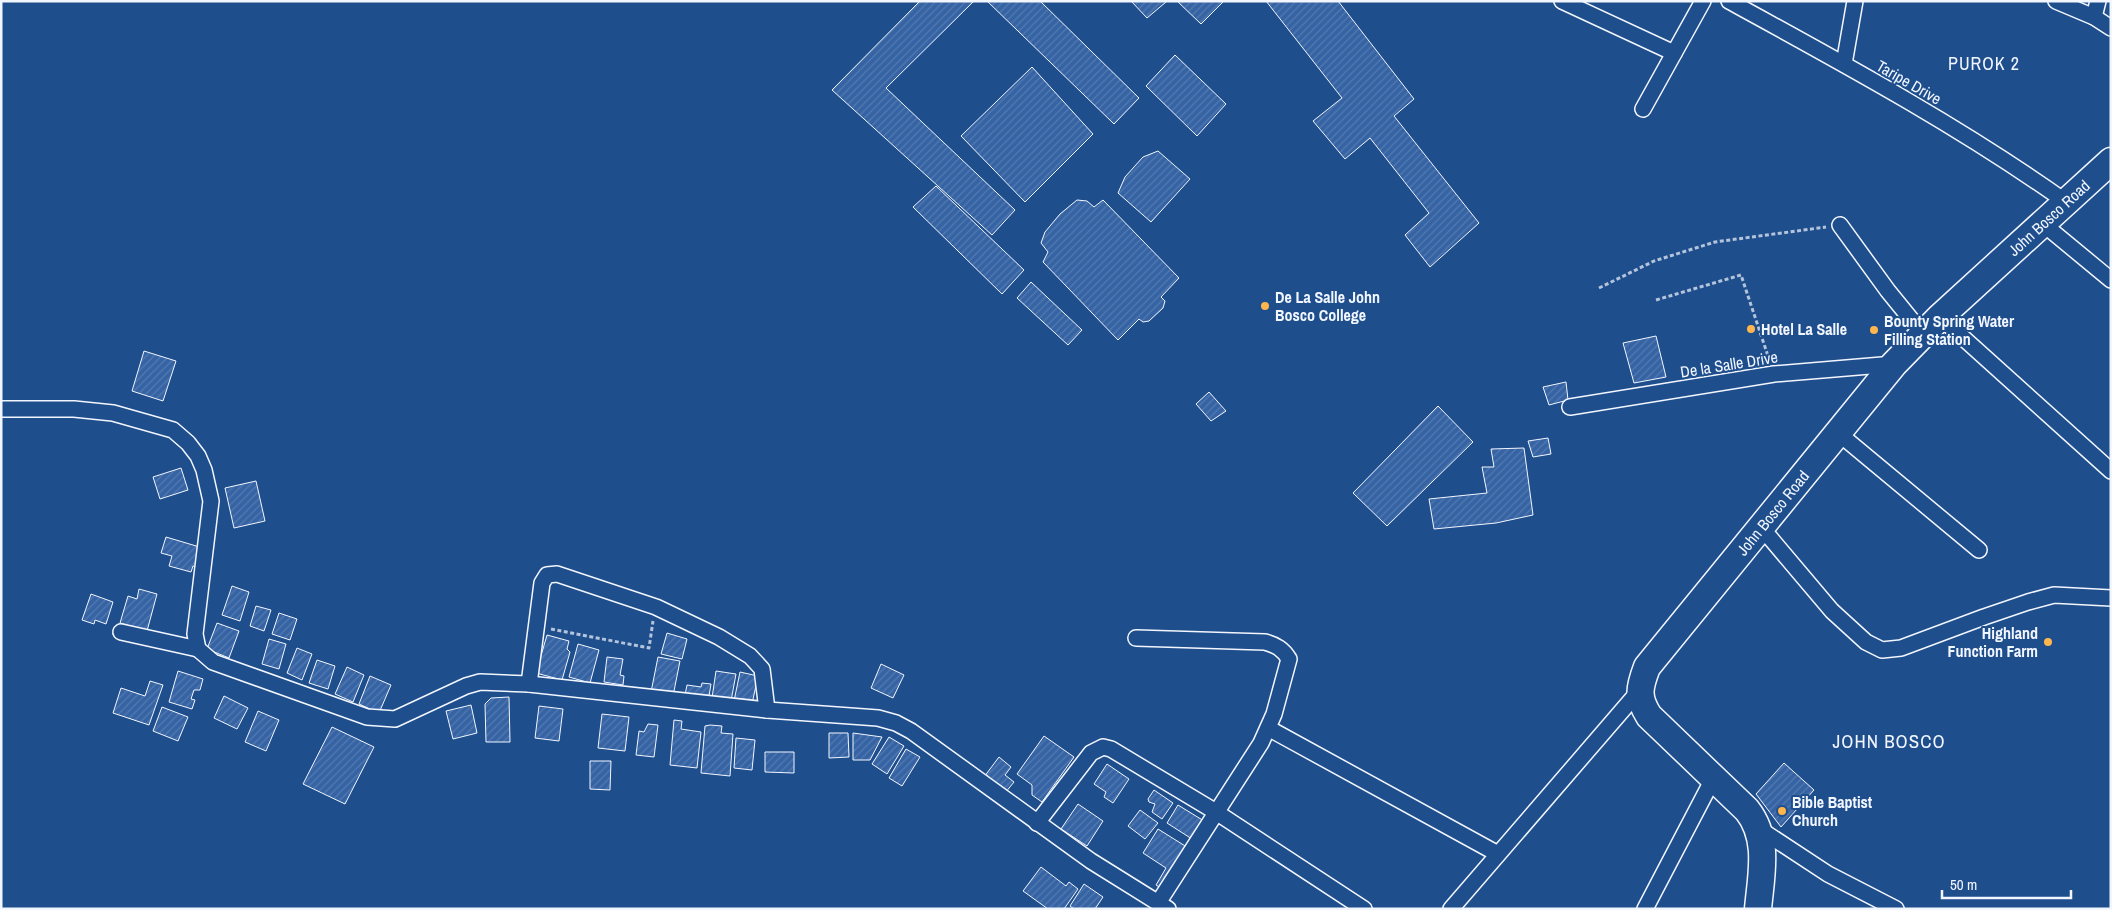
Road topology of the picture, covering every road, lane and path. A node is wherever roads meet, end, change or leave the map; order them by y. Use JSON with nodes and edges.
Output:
{"nodes":[{"id":1,"x":1562,"y":1,"type":"edge"},
{"id":2,"x":1703,"y":1,"type":"edge"},
{"id":3,"x":1729,"y":1,"type":"edge"},
{"id":4,"x":1855,"y":1,"type":"edge"},
{"id":5,"x":2056,"y":1,"type":"edge"},
{"id":6,"x":2098,"y":1,"type":"edge"},
{"id":7,"x":2094,"y":17,"type":"junction"},
{"id":8,"x":2111,"y":28,"type":"edge"},
{"id":9,"x":1674,"y":53,"type":"junction"},
{"id":10,"x":1844,"y":64,"type":"junction"},
{"id":11,"x":1644,"y":110,"type":"dead end"},
{"id":12,"x":2111,"y":161,"type":"edge"},
{"id":13,"x":2066,"y":202,"type":"junction"},
{"id":14,"x":2042,"y":223,"type":"junction"},
{"id":15,"x":1840,"y":225,"type":"joint"},
{"id":16,"x":2111,"y":280,"type":"edge"},
{"id":17,"x":1599,"y":288,"type":"dead end"},
{"id":18,"x":1656,"y":300,"type":"dead end"},
{"id":19,"x":1932,"y":326,"type":"junction"},
{"id":20,"x":1894,"y":364,"type":"junction"},
{"id":21,"x":1774,"y":374,"type":"junction"},
{"id":22,"x":1570,"y":407,"type":"dead end"},
{"id":23,"x":1,"y":409,"type":"edge"},
{"id":24,"x":1837,"y":432,"type":"junction"},
{"id":25,"x":2111,"y":471,"type":"edge"},
{"id":26,"x":1760,"y":527,"type":"junction"},
{"id":27,"x":1978,"y":550,"type":"dead end"},
{"id":28,"x":2111,"y":598,"type":"edge"},
{"id":29,"x":656,"y":606,"type":"junction"},
{"id":30,"x":536,"y":626,"type":"junction"},
{"id":31,"x":121,"y":632,"type":"dead end"},
{"id":32,"x":1136,"y":638,"type":"dead end"},
{"id":33,"x":198,"y":649,"type":"junction"},
{"id":34,"x":529,"y":684,"type":"junction"},
{"id":35,"x":1639,"y":691,"type":"junction"},
{"id":36,"x":766,"y":710,"type":"junction"},
{"id":37,"x":1268,"y":728,"type":"junction"},
{"id":38,"x":1714,"y":778,"type":"junction"},
{"id":39,"x":1216,"y":812,"type":"junction"},
{"id":40,"x":1036,"y":823,"type":"junction"},
{"id":41,"x":1758,"y":828,"type":"junction"},
{"id":42,"x":1498,"y":854,"type":"junction"},
{"id":43,"x":1163,"y":906,"type":"edge"},
{"id":44,"x":1364,"y":909,"type":"edge"},
{"id":45,"x":1451,"y":909,"type":"edge"},
{"id":46,"x":1645,"y":909,"type":"edge"},
{"id":47,"x":1758,"y":909,"type":"edge"},
{"id":48,"x":1896,"y":909,"type":"edge"}],
"edges":[{"from":1,"to":9,"type":"street"},
{"from":2,"to":9,"type":"street"},
{"from":3,"to":10,"type":"street","name":"Taripe Drive"},
{"from":4,"to":10,"type":"street"},
{"from":5,"to":7,"type":"street"},
{"from":6,"to":7,"type":"street"},
{"from":7,"to":8,"type":"street"},
{"from":9,"to":11,"type":"street"},
{"from":10,"to":13,"type":"street","name":"Taripe Drive"},
{"from":12,"to":13,"type":"highway","name":"John Bosco Road"},
{"from":13,"to":14,"type":"highway","name":"John Bosco Road"},
{"from":14,"to":16,"type":"street"},
{"from":14,"to":19,"type":"highway","name":"John Bosco Road"},
{"from":15,"to":17,"type":"path"},
{"from":15,"to":19,"type":"street"},
{"from":18,"to":21,"type":"path"},
{"from":19,"to":20,"type":"highway","name":"John Bosco Road"},
{"from":19,"to":25,"type":"street"},
{"from":20,"to":21,"type":"street","name":"De la Salle Drive"},
{"from":20,"to":24,"type":"highway","name":"John Bosco Road"},
{"from":21,"to":22,"type":"street","name":"De la Salle Drive"},
{"from":23,"to":33,"type":"street"},
{"from":24,"to":26,"type":"highway","name":"John Bosco Road"},
{"from":24,"to":27,"type":"street"},
{"from":26,"to":28,"type":"street"},
{"from":26,"to":35,"type":"highway","name":"John Bosco Road"},
{"from":29,"to":30,"type":"path"},
{"from":29,"to":30,"type":"street"},
{"from":29,"to":36,"type":"street"},
{"from":30,"to":34,"type":"street"},
{"from":31,"to":33,"type":"street"},
{"from":32,"to":37,"type":"street"},
{"from":33,"to":34,"type":"street"},
{"from":34,"to":36,"type":"street"},
{"from":35,"to":38,"type":"highway"},
{"from":35,"to":42,"type":"street"},
{"from":36,"to":40,"type":"street"},
{"from":37,"to":39,"type":"street"},
{"from":37,"to":42,"type":"street"},
{"from":38,"to":41,"type":"highway"},
{"from":38,"to":46,"type":"street"},
{"from":39,"to":40,"type":"street"},
{"from":39,"to":43,"type":"street"},
{"from":39,"to":44,"type":"street"},
{"from":40,"to":43,"type":"street"},
{"from":41,"to":47,"type":"highway"},
{"from":41,"to":48,"type":"street"},
{"from":42,"to":45,"type":"street"}]}
